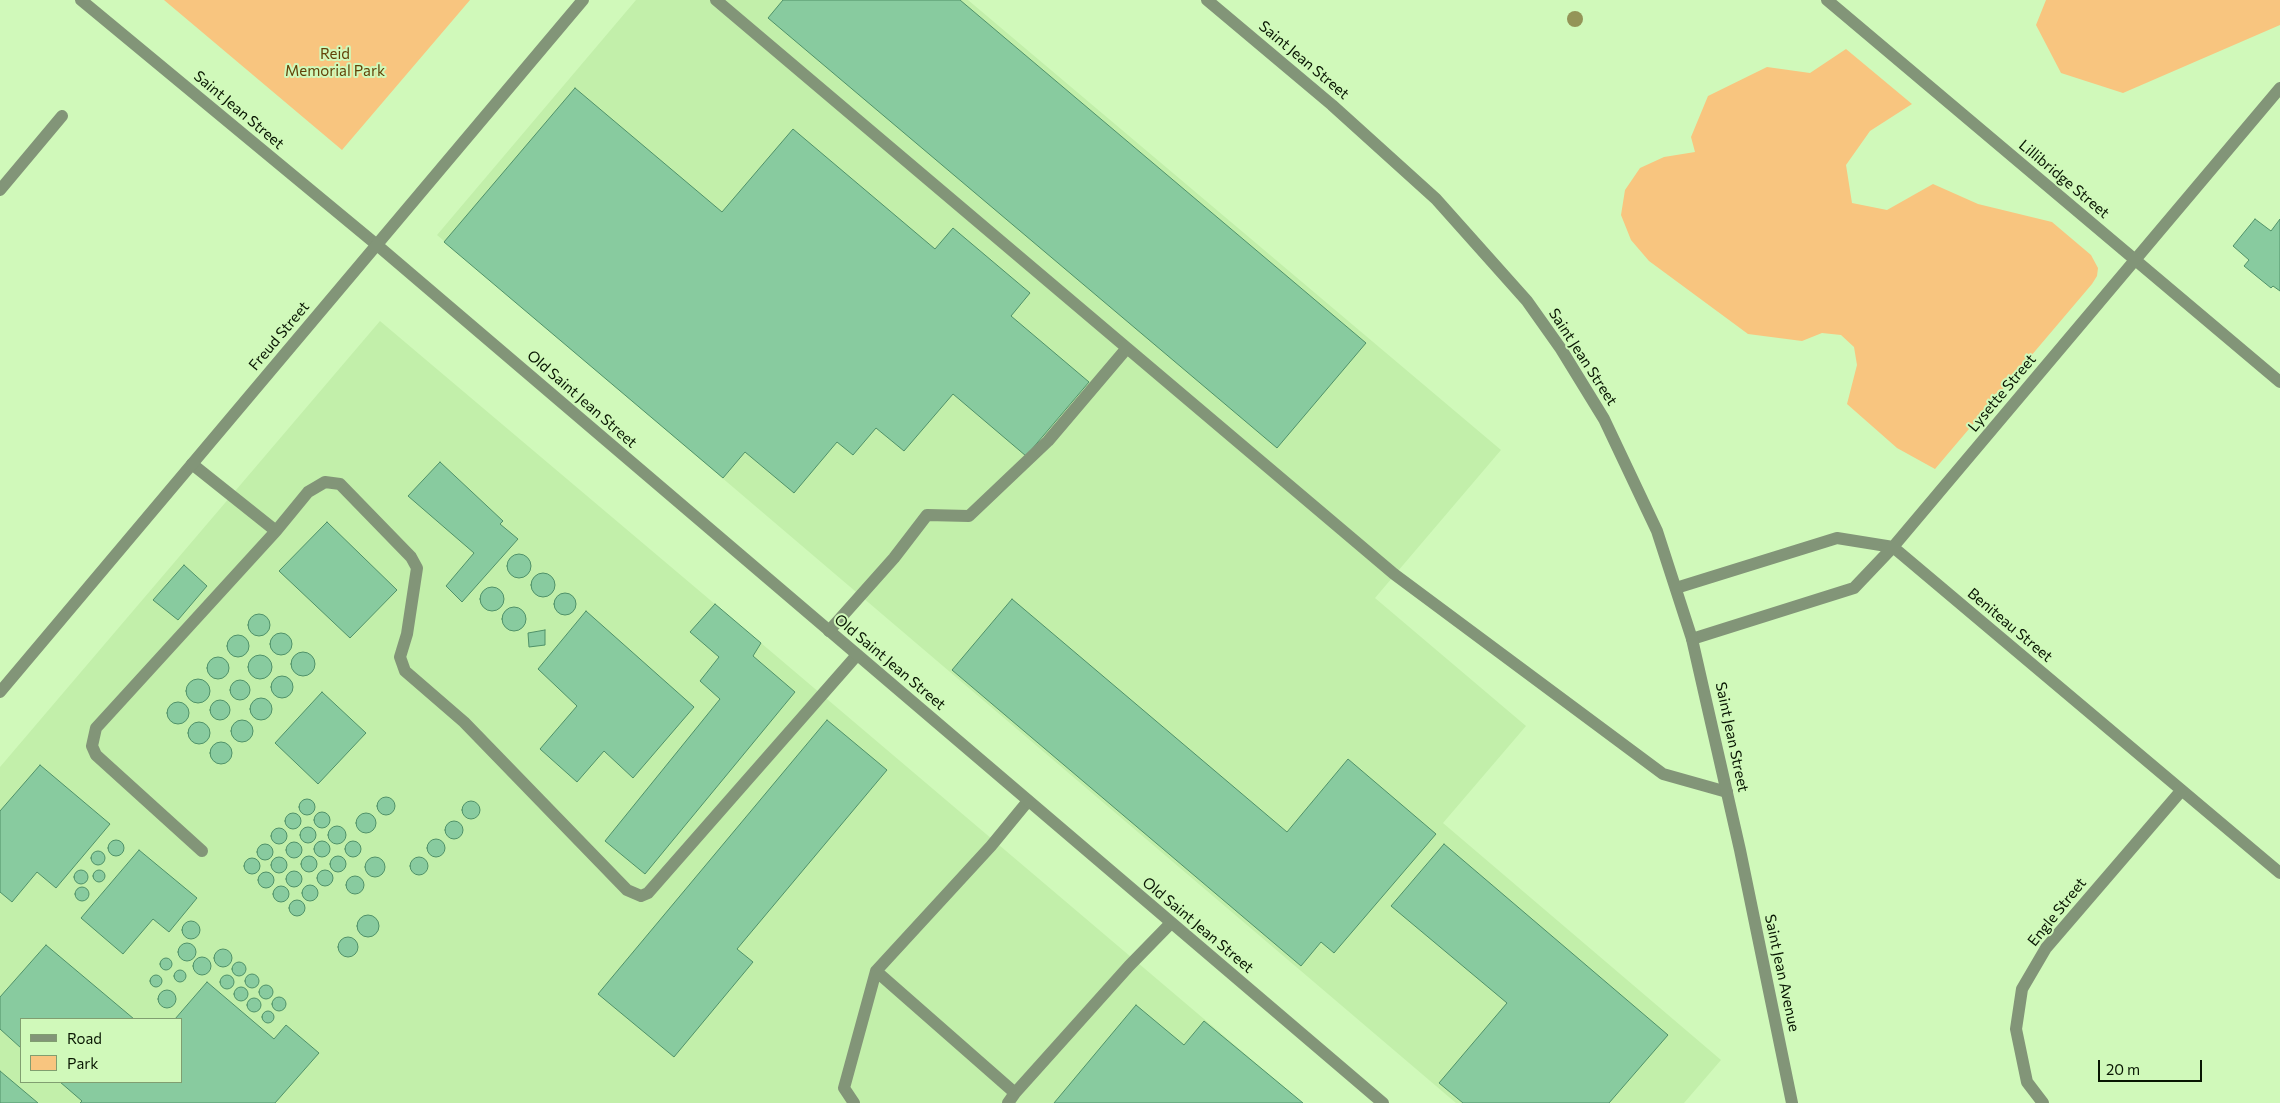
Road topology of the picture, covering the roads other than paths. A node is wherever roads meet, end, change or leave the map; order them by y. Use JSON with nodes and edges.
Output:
{"nodes":[{"id":1,"x":81,"y":0,"type":"edge"},
{"id":2,"x":583,"y":0,"type":"edge"},
{"id":3,"x":716,"y":0,"type":"edge"},
{"id":4,"x":1208,"y":0,"type":"edge"},
{"id":5,"x":1827,"y":0,"type":"edge"},
{"id":6,"x":2280,"y":88,"type":"edge"},
{"id":7,"x":62,"y":116,"type":"dead end"},
{"id":8,"x":0,"y":190,"type":"edge"},
{"id":9,"x":377,"y":245,"type":"junction"},
{"id":10,"x":2136,"y":262,"type":"junction"},
{"id":11,"x":1127,"y":348,"type":"junction"},
{"id":12,"x":2280,"y":382,"type":"edge"},
{"id":13,"x":192,"y":464,"type":"junction"},
{"id":14,"x":276,"y":531,"type":"junction"},
{"id":15,"x":1893,"y":548,"type":"junction"},
{"id":16,"x":1676,"y":588,"type":"junction"},
{"id":17,"x":829,"y":631,"type":"junction"},
{"id":18,"x":1692,"y":639,"type":"junction"},
{"id":19,"x":857,"y":655,"type":"junction"},
{"id":20,"x":0,"y":692,"type":"edge"},
{"id":21,"x":2181,"y":791,"type":"junction"},
{"id":22,"x":1728,"y":792,"type":"junction"},
{"id":23,"x":1028,"y":801,"type":"junction"},
{"id":24,"x":1740,"y":850,"type":"joint"},
{"id":25,"x":202,"y":851,"type":"dead end"},
{"id":26,"x":2280,"y":873,"type":"edge"},
{"id":27,"x":1171,"y":923,"type":"junction"},
{"id":28,"x":876,"y":970,"type":"junction"},
{"id":29,"x":1011,"y":1098,"type":"edge"},
{"id":30,"x":854,"y":1103,"type":"edge"},
{"id":31,"x":1383,"y":1103,"type":"edge"},
{"id":32,"x":1792,"y":1103,"type":"edge"},
{"id":33,"x":2043,"y":1103,"type":"edge"}],
"edges":[{"from":1,"to":9,"type":"street","name":"Saint Jean Street"},
{"from":2,"to":9,"type":"street","name":"Freud Street"},
{"from":3,"to":11,"type":"street"},
{"from":4,"to":16,"type":"street","name":"Saint Jean Street"},
{"from":5,"to":10,"type":"street","name":"Lillibridge Street"},
{"from":6,"to":10,"type":"street","name":"Lysette Street"},
{"from":7,"to":8,"type":"street"},
{"from":9,"to":13,"type":"street","name":"Freud Street"},
{"from":9,"to":17,"type":"street","name":"Old Saint Jean Street"},
{"from":10,"to":12,"type":"street","name":"Lillibridge Street"},
{"from":10,"to":15,"type":"street","name":"Lysette Street"},
{"from":11,"to":17,"type":"street"},
{"from":11,"to":22,"type":"street"},
{"from":13,"to":14,"type":"street"},
{"from":13,"to":20,"type":"street","name":"Freud Street"},
{"from":14,"to":19,"type":"street"},
{"from":14,"to":25,"type":"street"},
{"from":15,"to":16,"type":"street"},
{"from":15,"to":18,"type":"street"},
{"from":15,"to":21,"type":"street","name":"Beniteau Street"},
{"from":16,"to":18,"type":"street","name":"Saint Jean Street"},
{"from":17,"to":19,"type":"street","name":"Old Saint Jean Street"},
{"from":18,"to":22,"type":"street","name":"Saint Jean Street"},
{"from":19,"to":23,"type":"street","name":"Old Saint Jean Street"},
{"from":21,"to":26,"type":"street","name":"Beniteau Street"},
{"from":21,"to":33,"type":"street","name":"Engle Street"},
{"from":22,"to":24,"type":"street","name":"Saint Jean Street"},
{"from":23,"to":27,"type":"street","name":"Old Saint Jean Street"},
{"from":23,"to":28,"type":"street"},
{"from":24,"to":32,"type":"street","name":"Saint Jean Avenue"},
{"from":27,"to":29,"type":"street"},
{"from":27,"to":31,"type":"street","name":"Old Saint Jean Street"},
{"from":28,"to":29,"type":"street"},
{"from":28,"to":30,"type":"street"}]}
